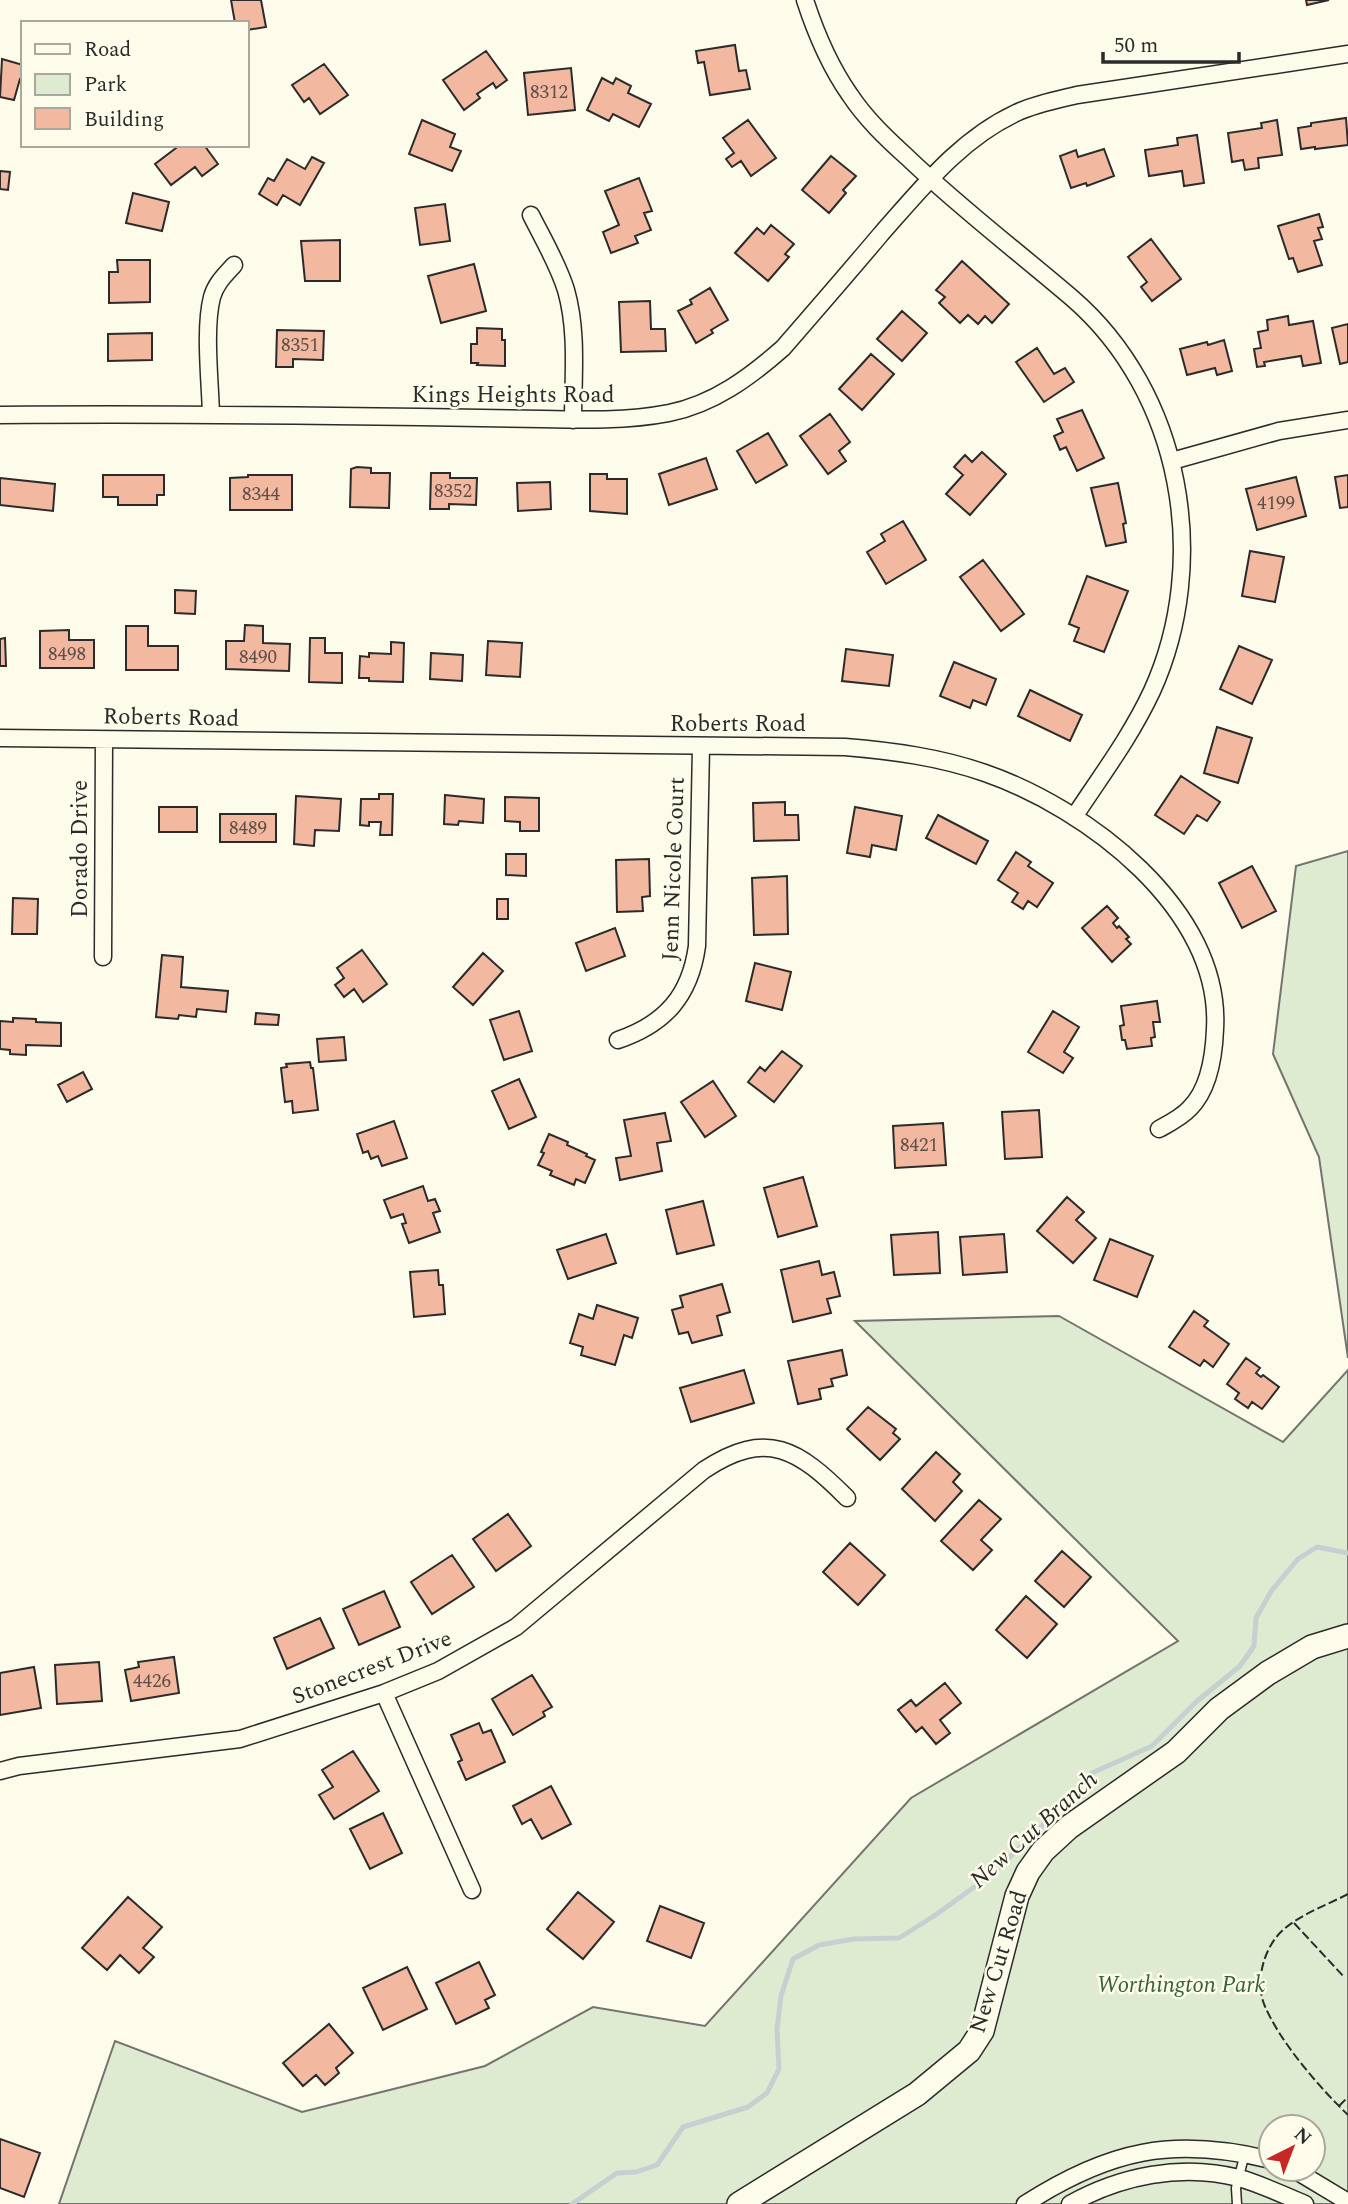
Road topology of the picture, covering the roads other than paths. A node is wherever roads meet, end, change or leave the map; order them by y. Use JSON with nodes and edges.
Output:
{"nodes":[{"id":1,"x":805,"y":0,"type":"edge"},
{"id":2,"x":1348,"y":54,"type":"edge"},
{"id":3,"x":929,"y":179,"type":"junction"},
{"id":4,"x":531,"y":215,"type":"dead end"},
{"id":5,"x":234,"y":265,"type":"dead end"},
{"id":6,"x":211,"y":414,"type":"junction"},
{"id":7,"x":0,"y":415,"type":"edge"},
{"id":8,"x":1348,"y":419,"type":"edge"},
{"id":9,"x":573,"y":420,"type":"junction"},
{"id":10,"x":1172,"y":461,"type":"junction"},
{"id":11,"x":0,"y":738,"type":"edge"},
{"id":12,"x":104,"y":740,"type":"junction"},
{"id":13,"x":701,"y":747,"type":"junction"},
{"id":14,"x":1074,"y":817,"type":"junction"},
{"id":15,"x":103,"y":957,"type":"dead end"},
{"id":16,"x":618,"y":1040,"type":"dead end"},
{"id":17,"x":1159,"y":1129,"type":"dead end"},
{"id":18,"x":847,"y":1498,"type":"dead end"},
{"id":19,"x":1348,"y":1636,"type":"edge"},
{"id":20,"x":384,"y":1693,"type":"junction"},
{"id":21,"x":0,"y":1771,"type":"edge"},
{"id":22,"x":472,"y":1891,"type":"dead end"},
{"id":23,"x":1245,"y":2153,"type":"junction"},
{"id":24,"x":1257,"y":2156,"type":"edge"},
{"id":25,"x":1238,"y":2178,"type":"junction"},
{"id":26,"x":1316,"y":2183,"type":"edge"},
{"id":27,"x":1348,"y":2202,"type":"edge"},
{"id":28,"x":739,"y":2204,"type":"edge"},
{"id":29,"x":1025,"y":2204,"type":"edge"},
{"id":30,"x":1070,"y":2204,"type":"edge"},
{"id":31,"x":1237,"y":2204,"type":"edge"},
{"id":32,"x":1305,"y":2204,"type":"edge"}],
"edges":[{"from":1,"to":3,"type":"street"},
{"from":2,"to":3,"type":"street","name":"Kings Heights Road"},
{"from":3,"to":9,"type":"street","name":"Kings Heights Road"},
{"from":3,"to":10,"type":"street"},
{"from":4,"to":9,"type":"street"},
{"from":5,"to":6,"type":"street"},
{"from":6,"to":7,"type":"street","name":"Kings Heights Road"},
{"from":6,"to":9,"type":"street","name":"Kings Heights Road"},
{"from":8,"to":10,"type":"street"},
{"from":10,"to":14,"type":"street"},
{"from":11,"to":12,"type":"street","name":"Roberts Road"},
{"from":12,"to":13,"type":"street","name":"Roberts Road"},
{"from":12,"to":15,"type":"street","name":"Dorado Drive"},
{"from":13,"to":14,"type":"street","name":"Roberts Road"},
{"from":13,"to":16,"type":"street","name":"Jenn Nicole Court"},
{"from":14,"to":17,"type":"street","name":"Roberts Road"},
{"from":18,"to":20,"type":"street","name":"Stonecrest Drive"},
{"from":19,"to":28,"type":"street","name":"New Cut Road"},
{"from":20,"to":21,"type":"street","name":"Stonecrest Drive"},
{"from":20,"to":22,"type":"street"},
{"from":23,"to":24,"type":"street"},
{"from":23,"to":25,"type":"lane"},
{"from":23,"to":29,"type":"street"},
{"from":25,"to":30,"type":"street"},
{"from":25,"to":31,"type":"lane"},
{"from":25,"to":32,"type":"street"},
{"from":26,"to":27,"type":"street"}]}
